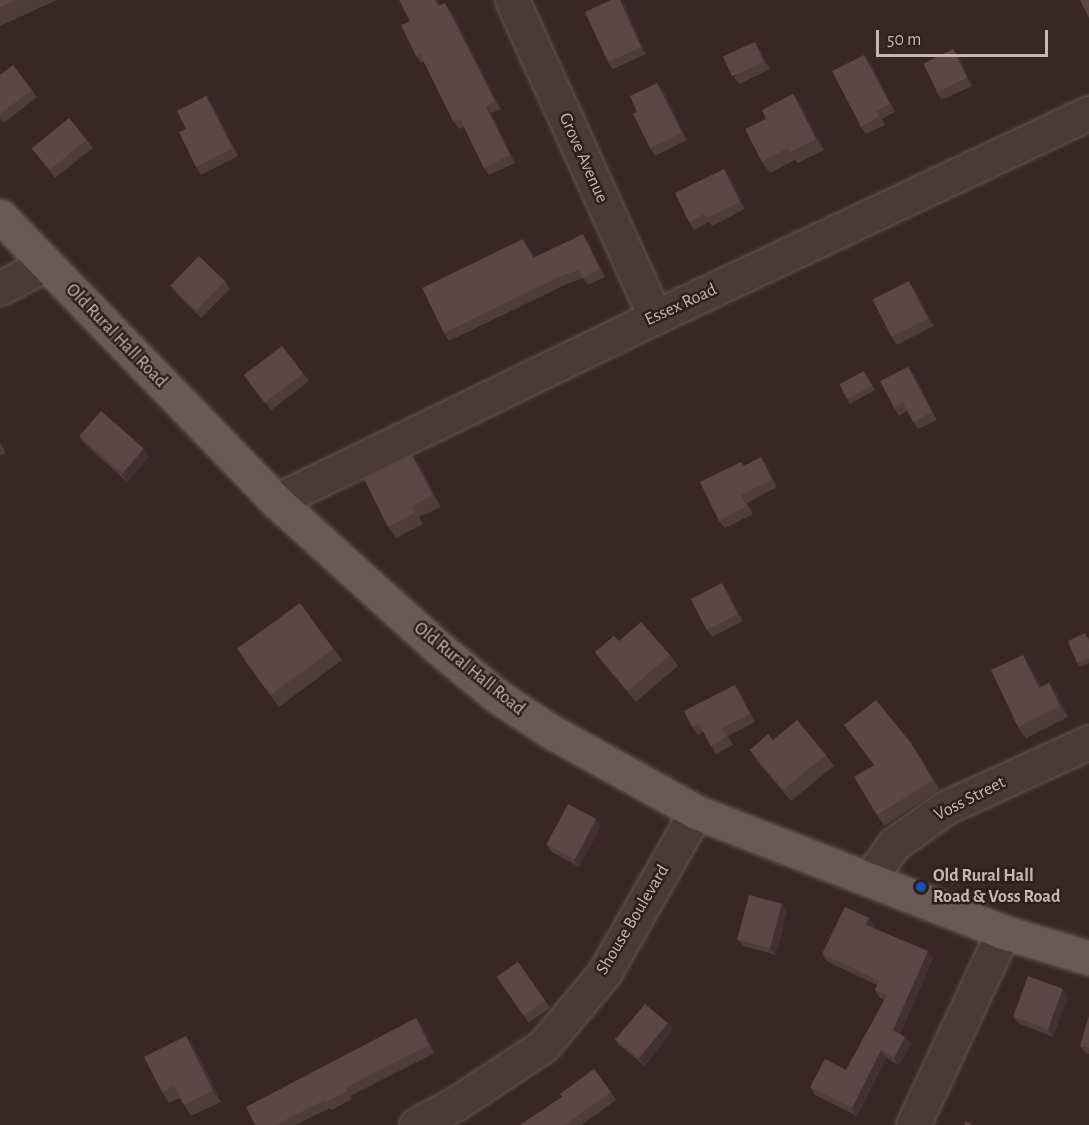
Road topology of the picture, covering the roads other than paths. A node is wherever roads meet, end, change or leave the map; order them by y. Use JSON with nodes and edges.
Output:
{"nodes":[{"id":1,"x":512,"y":0,"type":"edge"},
{"id":2,"x":1089,"y":113,"type":"edge"},
{"id":3,"x":0,"y":216,"type":"edge"},
{"id":4,"x":46,"y":264,"type":"junction"},
{"id":5,"x":0,"y":288,"type":"edge"},
{"id":6,"x":655,"y":317,"type":"junction"},
{"id":7,"x":276,"y":501,"type":"junction"},
{"id":8,"x":1089,"y":741,"type":"edge"},
{"id":9,"x":696,"y":812,"type":"junction"},
{"id":10,"x":869,"y":879,"type":"junction"},
{"id":11,"x":1003,"y":932,"type":"junction"},
{"id":12,"x":1089,"y":958,"type":"edge"},
{"id":13,"x":416,"y":1125,"type":"edge"},
{"id":14,"x":913,"y":1125,"type":"edge"}],
"edges":[{"from":1,"to":6,"type":"street","name":"Grove Avenue"},
{"from":2,"to":6,"type":"street","name":"Essex Road"},
{"from":3,"to":4,"type":"main road","name":"Old Rural Hall Road"},
{"from":4,"to":5,"type":"street"},
{"from":4,"to":7,"type":"main road","name":"Old Rural Hall Road"},
{"from":6,"to":7,"type":"street","name":"Essex Road"},
{"from":7,"to":9,"type":"main road","name":"Old Rural Hall Road"},
{"from":8,"to":10,"type":"street","name":"Voss Street"},
{"from":9,"to":10,"type":"main road","name":"Old Rural Hall Road"},
{"from":9,"to":13,"type":"street","name":"Shouse Boulevard"},
{"from":10,"to":11,"type":"main road","name":"Old Rural Hall Road"},
{"from":11,"to":12,"type":"main road","name":"Old Rural Hall Road"},
{"from":11,"to":14,"type":"street"}]}
